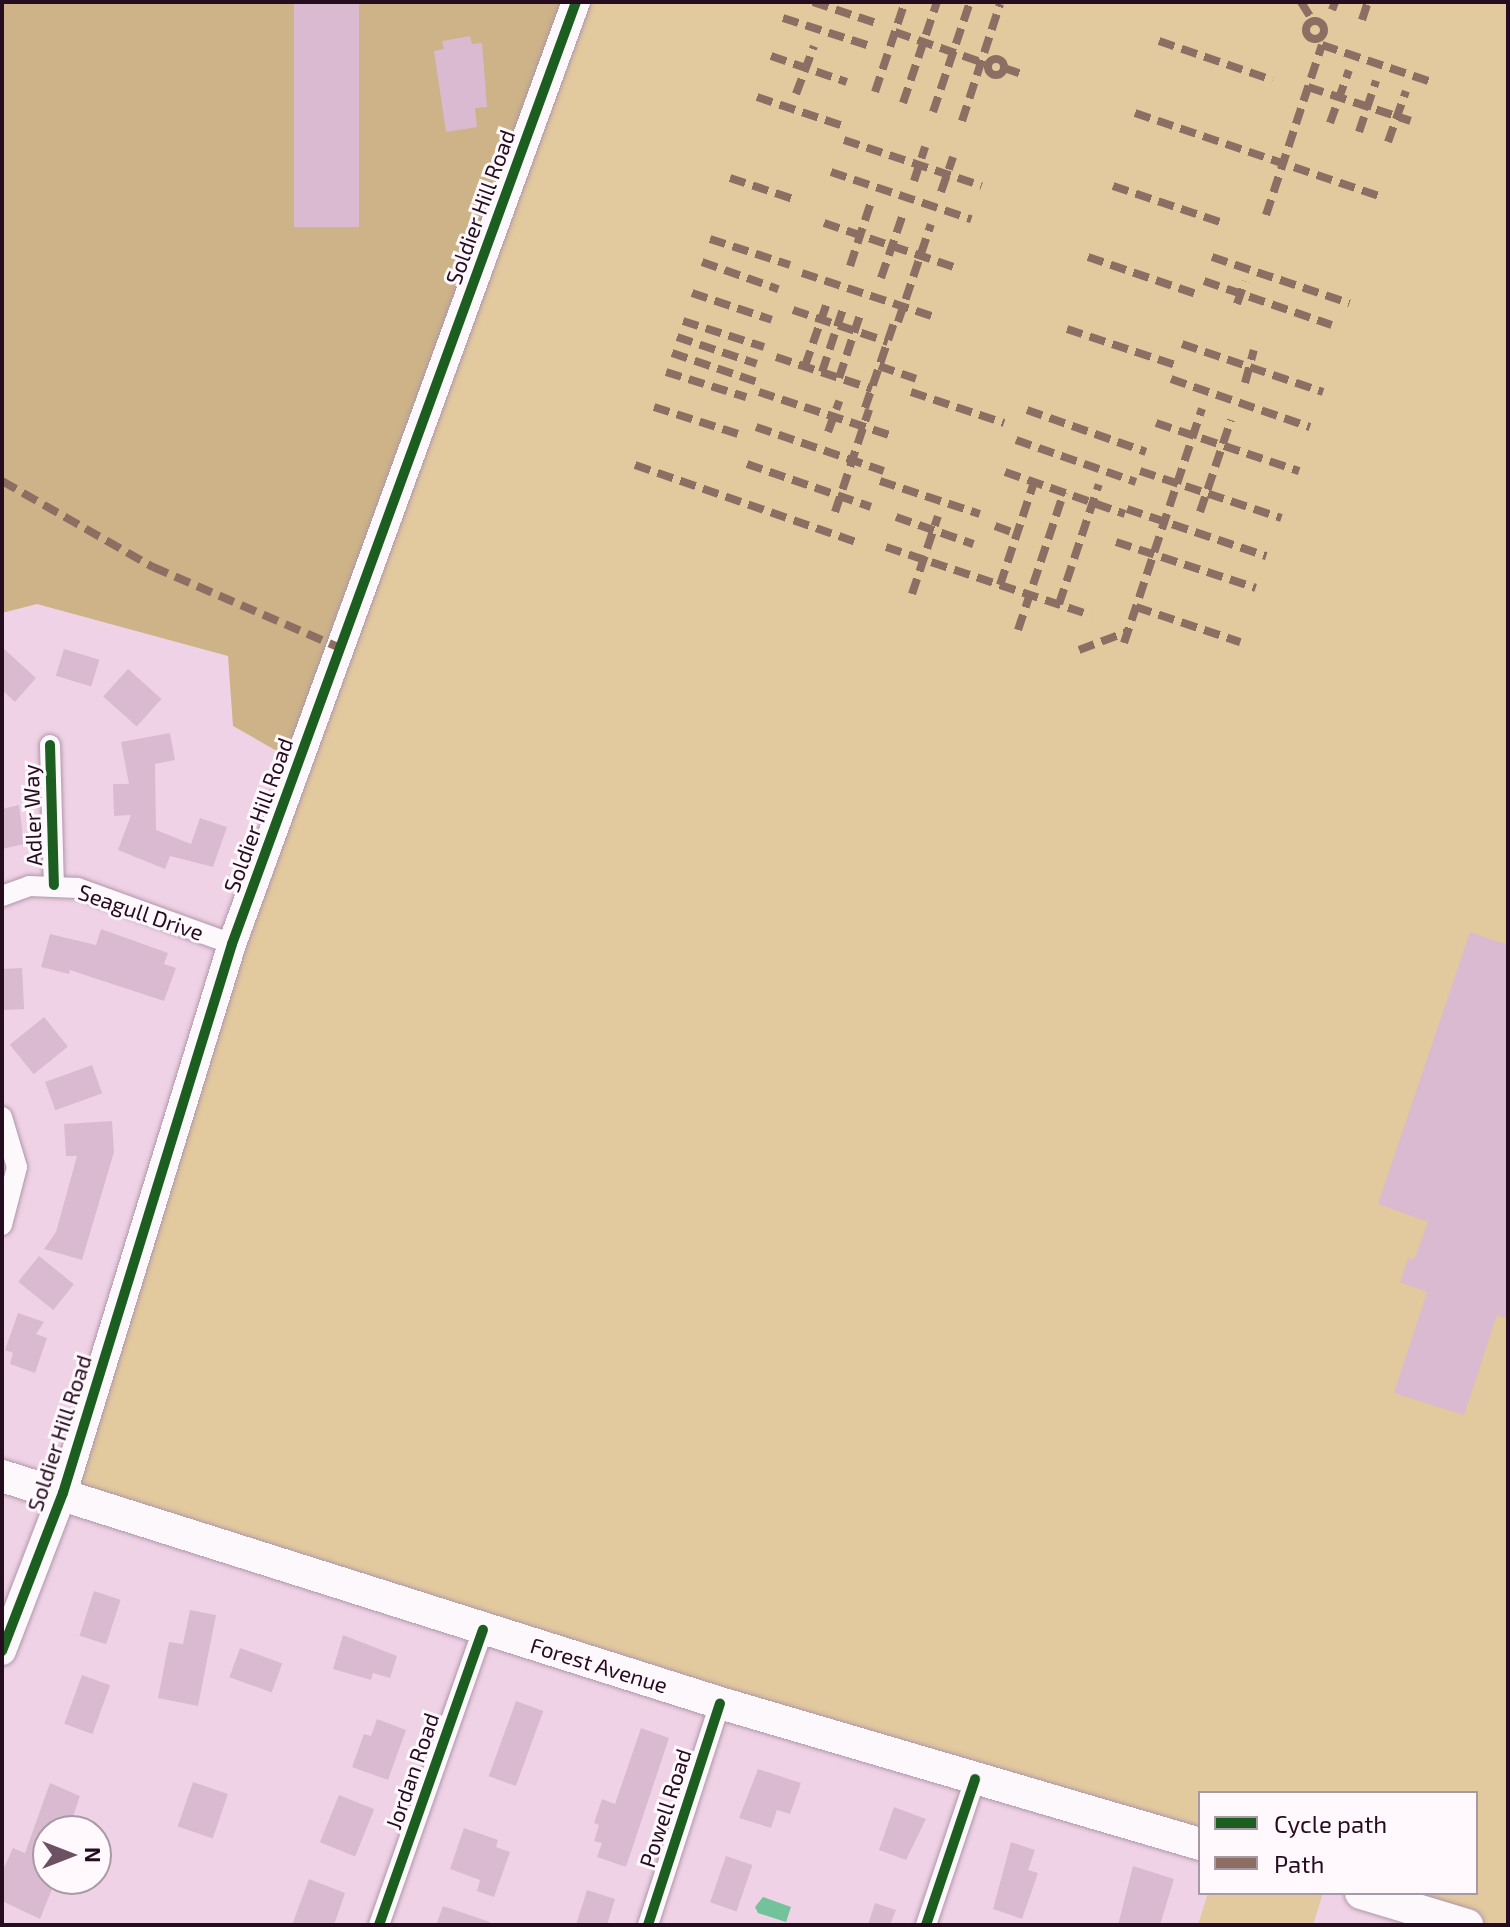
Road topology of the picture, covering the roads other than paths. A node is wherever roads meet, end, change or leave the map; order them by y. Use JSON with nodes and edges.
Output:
{"nodes":[{"id":1,"x":576,"y":2,"type":"edge"},
{"id":2,"x":50,"y":745,"type":"dead end"},
{"id":3,"x":54,"y":885,"type":"junction"},
{"id":4,"x":2,"y":896,"type":"edge"},
{"id":5,"x":232,"y":944,"type":"junction"},
{"id":6,"x":2,"y":1117,"type":"edge"},
{"id":7,"x":2,"y":1225,"type":"edge"},
{"id":8,"x":2,"y":1476,"type":"edge"},
{"id":9,"x":63,"y":1493,"type":"junction"},
{"id":10,"x":483,"y":1630,"type":"junction"},
{"id":11,"x":2,"y":1651,"type":"edge"},
{"id":12,"x":720,"y":1703,"type":"junction"},
{"id":13,"x":975,"y":1779,"type":"junction"},
{"id":14,"x":1198,"y":1843,"type":"edge"},
{"id":15,"x":1367,"y":1895,"type":"edge"},
{"id":16,"x":1453,"y":1923,"type":"edge"},
{"id":17,"x":379,"y":1925,"type":"edge"},
{"id":18,"x":648,"y":1925,"type":"edge"},
{"id":19,"x":926,"y":1925,"type":"edge"}],
"edges":[{"from":1,"to":5,"type":"street","name":"Soldier Hill Road"},
{"from":2,"to":3,"type":"street","name":"Adler Way"},
{"from":3,"to":4,"type":"street","name":"Seagull Drive"},
{"from":3,"to":5,"type":"street","name":"Seagull Drive"},
{"from":5,"to":9,"type":"street","name":"Soldier Hill Road"},
{"from":6,"to":7,"type":"street"},
{"from":8,"to":9,"type":"main road","name":"Forest Avenue"},
{"from":9,"to":10,"type":"main road","name":"Forest Avenue"},
{"from":9,"to":11,"type":"street","name":"Soldier Hill Road"},
{"from":10,"to":12,"type":"main road","name":"Forest Avenue"},
{"from":10,"to":17,"type":"street","name":"Jordan Road"},
{"from":12,"to":13,"type":"main road","name":"Forest Avenue"},
{"from":12,"to":18,"type":"street","name":"Powell Road"},
{"from":13,"to":14,"type":"main road","name":"Forest Avenue"},
{"from":13,"to":19,"type":"street"},
{"from":15,"to":16,"type":"main road"}]}
